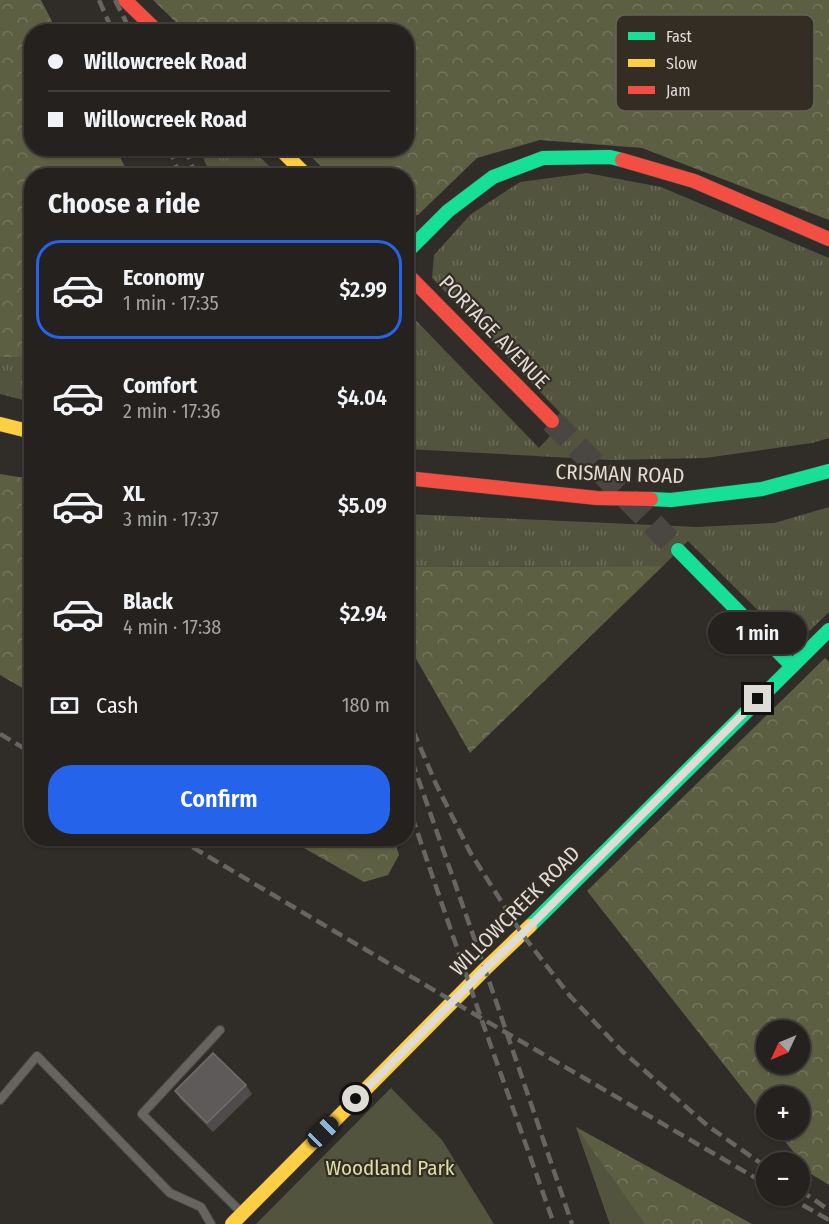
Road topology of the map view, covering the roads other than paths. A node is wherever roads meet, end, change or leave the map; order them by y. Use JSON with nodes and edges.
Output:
{"nodes":[{"id":1,"x":125,"y":0,"type":"edge"},
{"id":2,"x":150,"y":24,"type":"edge"},
{"id":3,"x":287,"y":156,"type":"edge"},
{"id":4,"x":298,"y":168,"type":"edge"},
{"id":5,"x":829,"y":239,"type":"edge"},
{"id":6,"x":414,"y":245,"type":"edge"},
{"id":7,"x":414,"y":281,"type":"edge"},
{"id":8,"x":552,"y":421,"type":"tunnel mouth"},
{"id":9,"x":0,"y":424,"type":"edge"},
{"id":10,"x":24,"y":430,"type":"edge"},
{"id":11,"x":829,"y":471,"type":"edge"},
{"id":12,"x":414,"y":479,"type":"edge"},
{"id":13,"x":678,"y":549,"type":"tunnel mouth"},
{"id":14,"x":829,"y":630,"type":"edge"},
{"id":15,"x":792,"y":666,"type":"junction"},
{"id":16,"x":220,"y":1030,"type":"dead end"},
{"id":17,"x":0,"y":1100,"type":"edge"},
{"id":18,"x":242,"y":1213,"type":"junction"},
{"id":19,"x":211,"y":1224,"type":"edge"},
{"id":20,"x":232,"y":1224,"type":"edge"}],
"edges":[{"from":1,"to":2,"type":"street"},
{"from":3,"to":4,"type":"street"},
{"from":5,"to":6,"type":"street"},
{"from":7,"to":8,"type":"street","name":"PORTAGE AVENUE"},
{"from":9,"to":10,"type":"street"},
{"from":11,"to":12,"type":"street","name":"CRISMAN ROAD"},
{"from":13,"to":15,"type":"street"},
{"from":14,"to":15,"type":"street","name":"WILLOWCREEK ROAD"},
{"from":15,"to":18,"type":"street","name":"WILLOWCREEK ROAD"},
{"from":16,"to":18,"type":"lane"},
{"from":17,"to":19,"type":"lane"},
{"from":18,"to":20,"type":"street","name":"WILLOWCREEK ROAD"}]}
